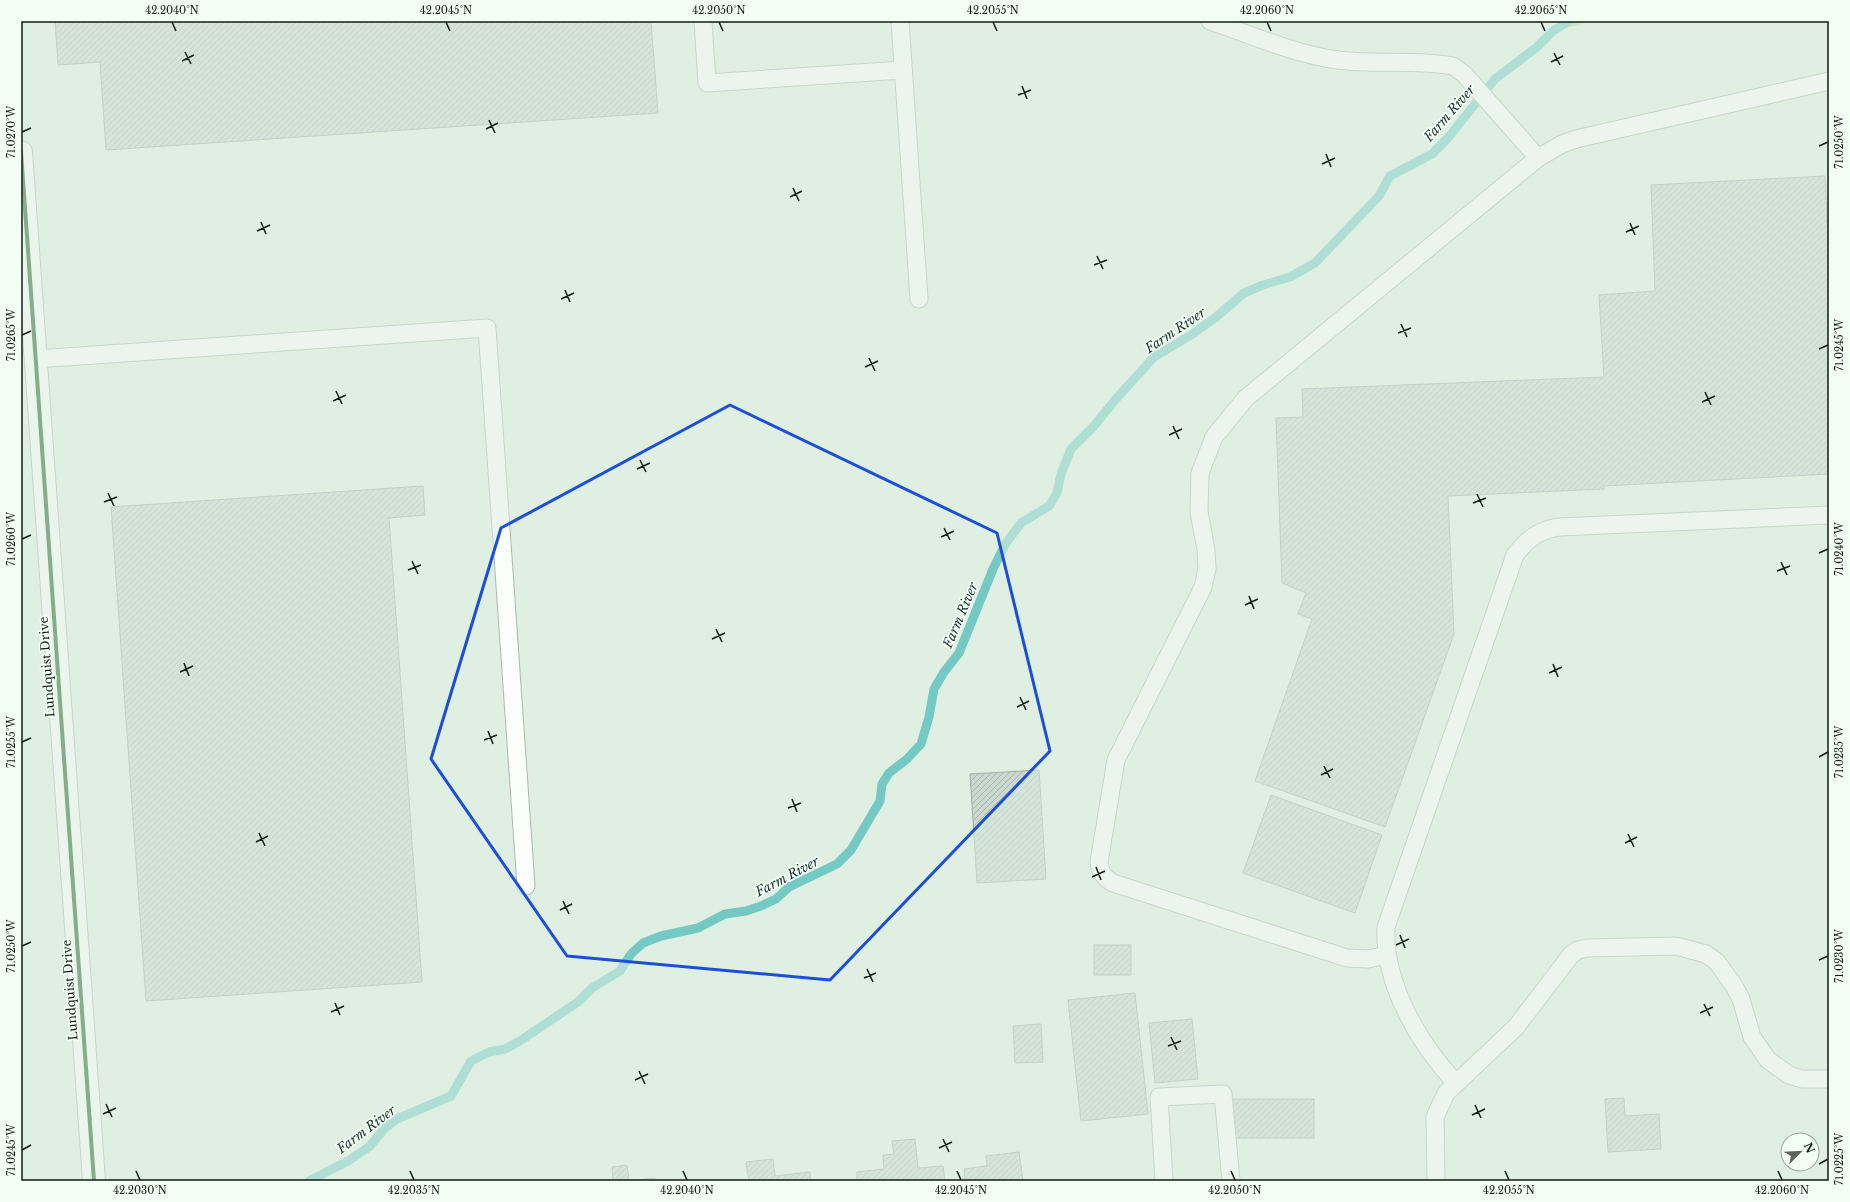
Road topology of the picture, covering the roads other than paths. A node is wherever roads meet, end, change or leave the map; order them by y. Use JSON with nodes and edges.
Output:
{"nodes":[{"id":1,"x":702,"y":21,"type":"edge"},
{"id":2,"x":900,"y":21,"type":"edge"},
{"id":3,"x":1210,"y":21,"type":"edge"},
{"id":4,"x":903,"y":70,"type":"junction"},
{"id":5,"x":1829,"y":81,"type":"edge"},
{"id":6,"x":21,"y":152,"type":"edge"},
{"id":7,"x":1538,"y":158,"type":"junction"},
{"id":8,"x":919,"y":299,"type":"dead end"},
{"id":9,"x":36,"y":359,"type":"junction"},
{"id":10,"x":1829,"y":515,"type":"edge"},
{"id":11,"x":526,"y":886,"type":"dead end"},
{"id":12,"x":1387,"y":955,"type":"junction"},
{"id":13,"x":1829,"y":1079,"type":"edge"},
{"id":14,"x":1456,"y":1083,"type":"junction"},
{"id":15,"x":94,"y":1181,"type":"edge"},
{"id":16,"x":1164,"y":1181,"type":"edge"},
{"id":17,"x":1231,"y":1181,"type":"edge"},
{"id":18,"x":1436,"y":1181,"type":"edge"}],
"edges":[{"from":1,"to":4,"type":"lane"},
{"from":2,"to":4,"type":"lane"},
{"from":3,"to":7,"type":"lane"},
{"from":4,"to":8,"type":"lane"},
{"from":5,"to":7,"type":"lane"},
{"from":6,"to":9,"type":"street","name":"Lundquist Drive"},
{"from":7,"to":12,"type":"lane"},
{"from":9,"to":11,"type":"lane"},
{"from":9,"to":15,"type":"street","name":"Lundquist Drive"},
{"from":10,"to":12,"type":"lane"},
{"from":12,"to":14,"type":"lane"},
{"from":13,"to":14,"type":"lane"},
{"from":14,"to":18,"type":"lane"},
{"from":16,"to":17,"type":"lane"}]}
